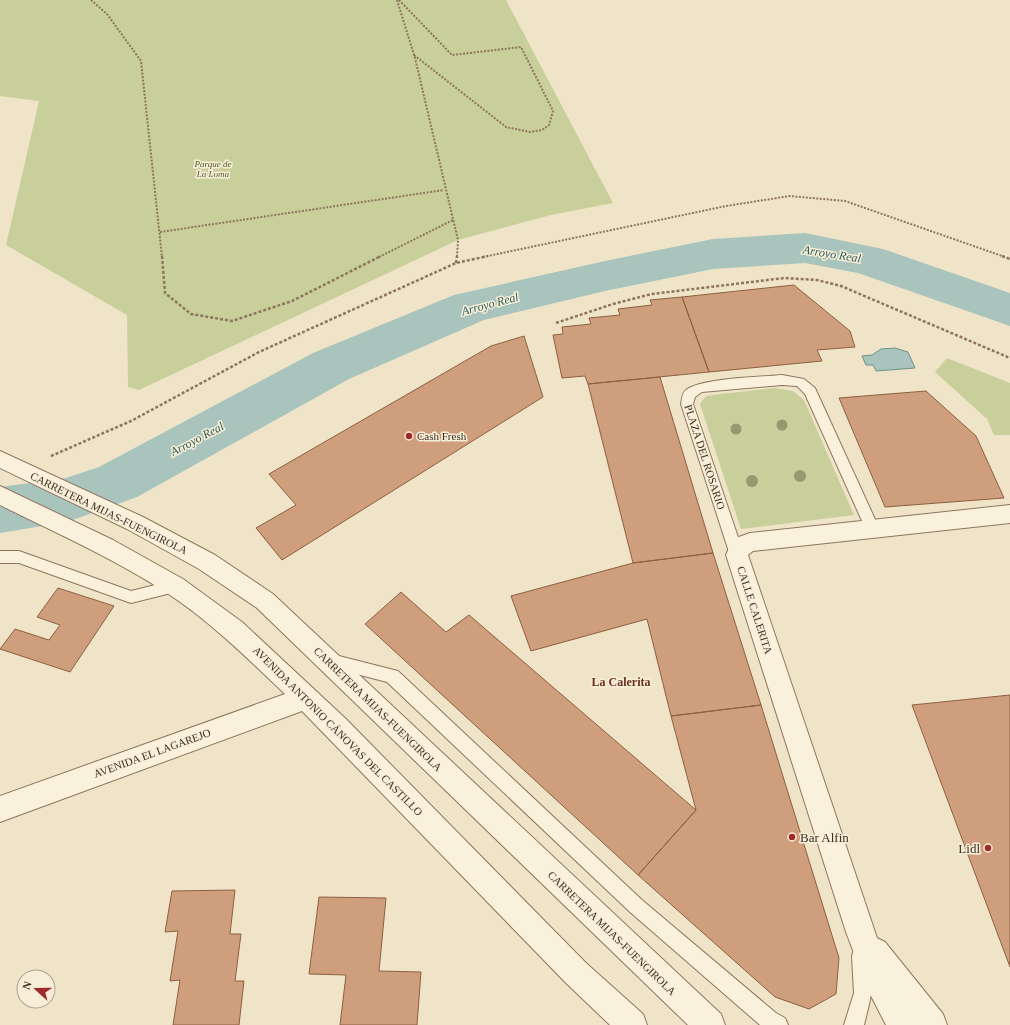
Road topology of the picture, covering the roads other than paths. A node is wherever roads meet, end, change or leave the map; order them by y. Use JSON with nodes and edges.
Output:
{"nodes":[{"id":1,"x":8,"y":463,"type":"edge"},
{"id":2,"x":0,"y":495,"type":"edge"},
{"id":3,"x":1010,"y":514,"type":"edge"},
{"id":4,"x":872,"y":528,"type":"junction"},
{"id":5,"x":737,"y":555,"type":"junction"},
{"id":6,"x":0,"y":557,"type":"edge"},
{"id":7,"x":175,"y":586,"type":"junction"},
{"id":8,"x":327,"y":660,"type":"junction"},
{"id":9,"x":305,"y":698,"type":"junction"},
{"id":10,"x":0,"y":809,"type":"edge"},
{"id":11,"x":860,"y":932,"type":"junction"},
{"id":12,"x":632,"y":1025,"type":"edge"},
{"id":13,"x":710,"y":1025,"type":"edge"},
{"id":14,"x":778,"y":1025,"type":"edge"},
{"id":15,"x":854,"y":1025,"type":"edge"},
{"id":16,"x":902,"y":1025,"type":"edge"},
{"id":17,"x":932,"y":1025,"type":"edge"}],
"edges":[{"from":1,"to":8,"type":"street","name":"CARRETERA MIJAS-FUENGIROLA"},
{"from":2,"to":7,"type":"street","name":"AVENIDA ANTONIO CÁNOVAS DEL CASTILLO"},
{"from":3,"to":4,"type":"street","name":"CALLE CALERITA"},
{"from":4,"to":5,"type":"street","name":"CALLE CALERITA"},
{"from":4,"to":5,"type":"lane","name":"PLAZA DEL ROSARIO"},
{"from":5,"to":11,"type":"street","name":"CALLE CALERITA"},
{"from":6,"to":7,"type":"lane"},
{"from":7,"to":9,"type":"street","name":"AVENIDA ANTONIO CÁNOVAS DEL CASTILLO"},
{"from":8,"to":13,"type":"street","name":"CARRETERA MIJAS-FUENGIROLA"},
{"from":8,"to":14,"type":"lane"},
{"from":9,"to":10,"type":"street","name":"AVENIDA EL LAGAREJO"},
{"from":9,"to":12,"type":"street","name":"AVENIDA ANTONIO CÁNOVAS DEL CASTILLO"},
{"from":11,"to":15,"type":"lane"},
{"from":11,"to":16,"type":"street","name":"CALLE CALERITA"},
{"from":11,"to":17,"type":"street"}]}
